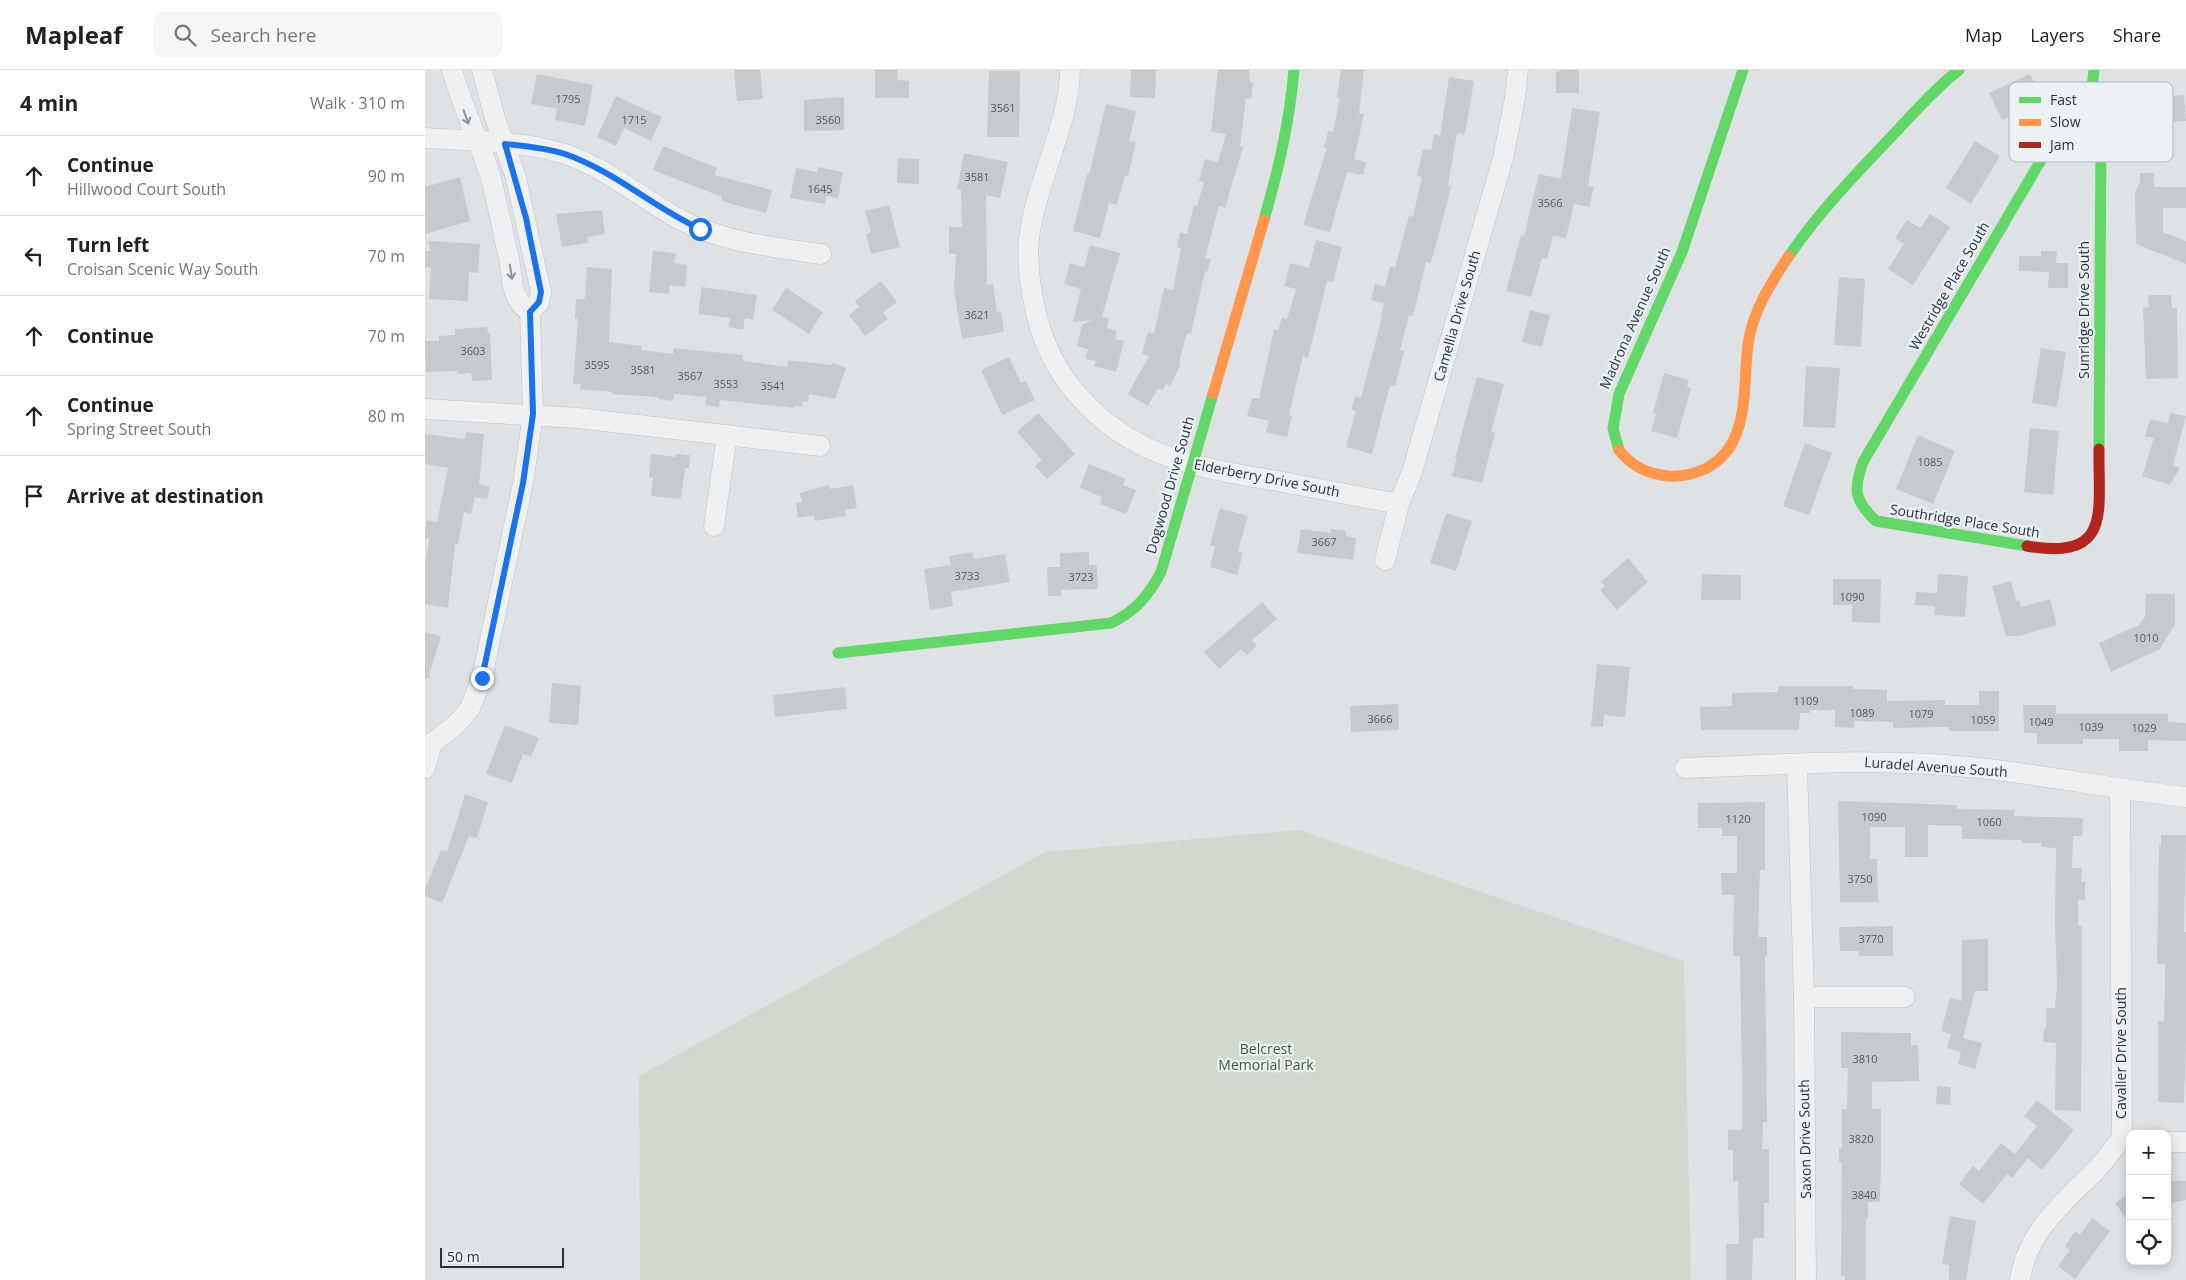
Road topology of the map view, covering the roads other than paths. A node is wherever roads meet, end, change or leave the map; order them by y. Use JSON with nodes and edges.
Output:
{"nodes":[{"id":1,"x":452,"y":70,"type":"edge"},
{"id":2,"x":482,"y":70,"type":"edge"},
{"id":3,"x":1070,"y":70,"type":"edge"},
{"id":4,"x":1294,"y":70,"type":"edge"},
{"id":5,"x":1518,"y":70,"type":"edge"},
{"id":6,"x":1743,"y":70,"type":"edge"},
{"id":7,"x":1959,"y":70,"type":"edge"},
{"id":8,"x":425,"y":138,"type":"edge"},
{"id":9,"x":476,"y":142,"type":"junction"},
{"id":10,"x":505,"y":144,"type":"junction"},
{"id":11,"x":2040,"y":162,"type":"edge"},
{"id":12,"x":2101,"y":162,"type":"edge"},
{"id":13,"x":821,"y":254,"type":"dead end"},
{"id":14,"x":530,"y":312,"type":"junction"},
{"id":15,"x":425,"y":409,"type":"edge"},
{"id":16,"x":533,"y":414,"type":"junction"},
{"id":17,"x":727,"y":435,"type":"junction"},
{"id":18,"x":820,"y":446,"type":"dead end"},
{"id":19,"x":1192,"y":463,"type":"junction"},
{"id":20,"x":1855,"y":496,"type":"joint"},
{"id":21,"x":1399,"y":504,"type":"junction"},
{"id":22,"x":714,"y":526,"type":"dead end"},
{"id":23,"x":2080,"y":546,"type":"joint"},
{"id":24,"x":1385,"y":560,"type":"dead end"},
{"id":25,"x":838,"y":653,"type":"dead end"},
{"id":26,"x":428,"y":742,"type":"edge"},
{"id":27,"x":1797,"y":764,"type":"junction"},
{"id":28,"x":425,"y":768,"type":"edge"},
{"id":29,"x":1685,"y":768,"type":"dead end"},
{"id":30,"x":2120,"y":790,"type":"junction"},
{"id":31,"x":2186,"y":797,"type":"edge"},
{"id":32,"x":1804,"y":997,"type":"junction"},
{"id":33,"x":1905,"y":997,"type":"dead end"},
{"id":34,"x":2126,"y":1138,"type":"edge"},
{"id":35,"x":2171,"y":1142,"type":"edge"},
{"id":36,"x":2186,"y":1142,"type":"edge"},
{"id":37,"x":1807,"y":1280,"type":"edge"},
{"id":38,"x":2020,"y":1280,"type":"edge"}],
"edges":[{"from":1,"to":9,"type":"street","one_way":true},
{"from":2,"to":10,"type":"street"},
{"from":3,"to":19,"type":"street","name":"Elderberry Drive South"},
{"from":4,"to":19,"type":"street","name":"Dogwood Drive South"},
{"from":5,"to":21,"type":"street","name":"Camellia Drive South"},
{"from":6,"to":7,"type":"street","name":"Madrona Avenue South"},
{"from":8,"to":9,"type":"street"},
{"from":9,"to":10,"type":"street"},
{"from":9,"to":14,"type":"street","one_way":true},
{"from":10,"to":13,"type":"street"},
{"from":10,"to":14,"type":"street"},
{"from":11,"to":20,"type":"street","name":"Westridge Place South"},
{"from":12,"to":23,"type":"street","name":"Sunridge Drive South"},
{"from":14,"to":16,"type":"street"},
{"from":15,"to":16,"type":"street"},
{"from":16,"to":17,"type":"street"},
{"from":16,"to":26,"type":"street"},
{"from":17,"to":18,"type":"street"},
{"from":17,"to":22,"type":"street"},
{"from":19,"to":21,"type":"street","name":"Elderberry Drive South"},
{"from":19,"to":25,"type":"street","name":"Dogwood Drive South"},
{"from":20,"to":23,"type":"street","name":"Southridge Place South"},
{"from":21,"to":24,"type":"street","name":"Camellia Drive South"},
{"from":26,"to":28,"type":"street"},
{"from":27,"to":29,"type":"street","name":"Luradel Avenue South"},
{"from":27,"to":30,"type":"street","name":"Luradel Avenue South"},
{"from":27,"to":32,"type":"street","name":"Saxon Drive South"},
{"from":30,"to":31,"type":"street","name":"Luradel Avenue South"},
{"from":30,"to":34,"type":"street","name":"Cavalier Drive South"},
{"from":32,"to":33,"type":"street"},
{"from":32,"to":37,"type":"street","name":"Saxon Drive South"},
{"from":34,"to":38,"type":"street","name":"Cavalier Drive South"},
{"from":35,"to":36,"type":"street"}]}
